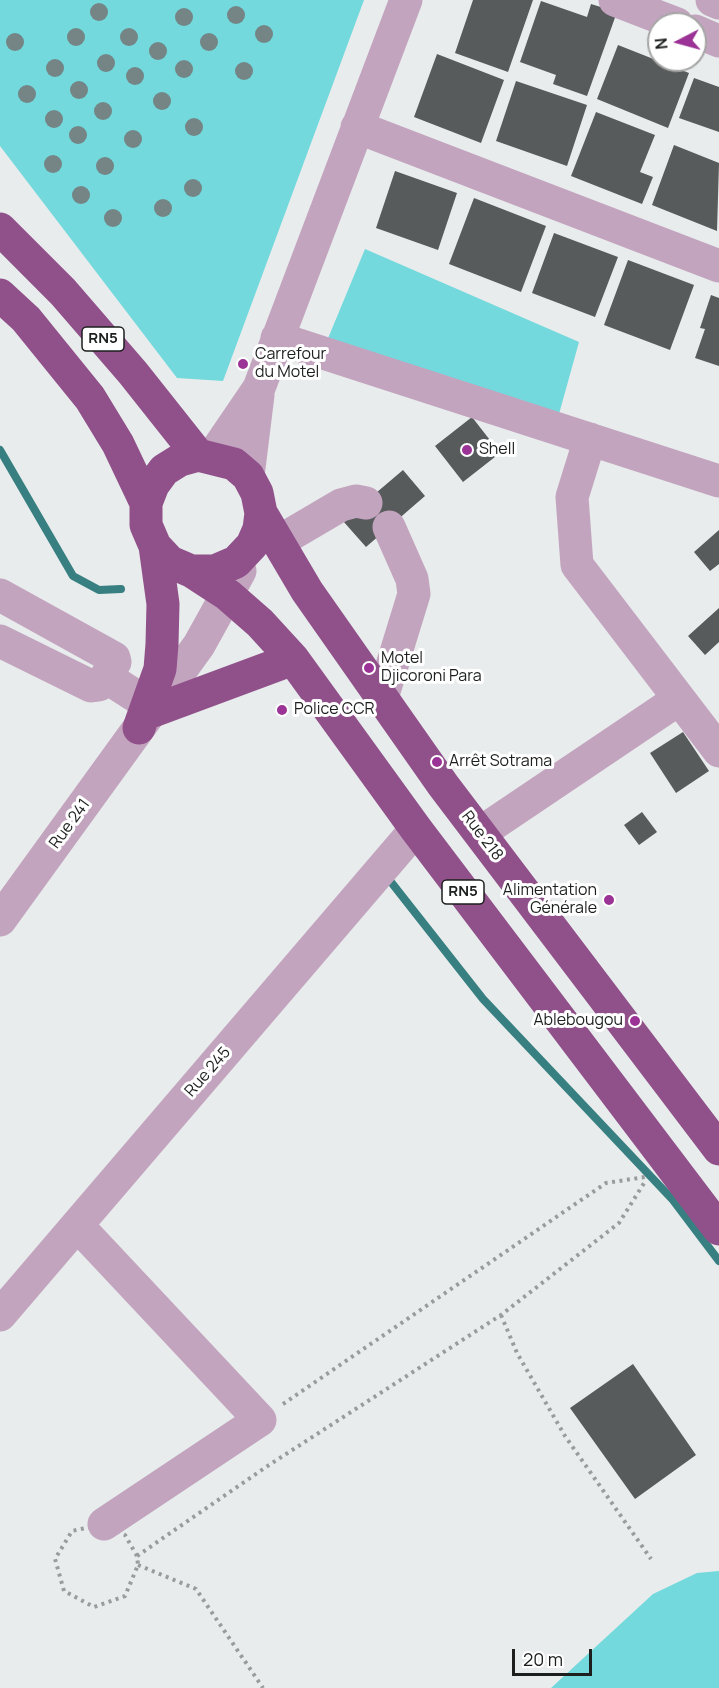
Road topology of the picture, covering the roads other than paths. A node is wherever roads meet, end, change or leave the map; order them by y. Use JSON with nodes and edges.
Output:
{"nodes":[{"id":1,"x":406,"y":0,"type":"edge"},
{"id":2,"x":615,"y":0,"type":"edge"},
{"id":3,"x":712,"y":0,"type":"edge"},
{"id":4,"x":719,"y":3,"type":"edge"},
{"id":5,"x":647,"y":13,"type":"edge"},
{"id":6,"x":357,"y":127,"type":"junction"},
{"id":7,"x":0,"y":230,"type":"edge"},
{"id":8,"x":719,"y":266,"type":"edge"},
{"id":9,"x":0,"y":295,"type":"edge"},
{"id":10,"x":277,"y":338,"type":"junction"},
{"id":11,"x":259,"y":388,"type":"junction"},
{"id":12,"x":590,"y":439,"type":"junction"},
{"id":13,"x":205,"y":456,"type":"junction"},
{"id":14,"x":248,"y":476,"type":"junction"},
{"id":15,"x":719,"y":481,"type":"edge"},
{"id":16,"x":366,"y":502,"type":"dead end"},
{"id":17,"x":146,"y":503,"type":"junction"},
{"id":18,"x":388,"y":527,"type":"dead end"},
{"id":19,"x":265,"y":544,"type":"junction"},
{"id":20,"x":155,"y":546,"type":"junction"},
{"id":21,"x":191,"y":571,"type":"junction"},
{"id":22,"x":228,"y":595,"type":"junction"},
{"id":23,"x":8,"y":599,"type":"edge"},
{"id":24,"x":0,"y":631,"type":"edge"},
{"id":25,"x":0,"y":641,"type":"edge"},
{"id":26,"x":293,"y":659,"type":"junction"},
{"id":27,"x":106,"y":677,"type":"junction"},
{"id":28,"x":382,"y":698,"type":"junction"},
{"id":29,"x":679,"y":699,"type":"junction"},
{"id":30,"x":146,"y":714,"type":"junction"},
{"id":31,"x":719,"y":752,"type":"edge"},
{"id":32,"x":416,"y":829,"type":"junction"},
{"id":33,"x":480,"y":833,"type":"junction"},
{"id":34,"x":0,"y":920,"type":"edge"},
{"id":35,"x":719,"y":1149,"type":"edge"},
{"id":36,"x":77,"y":1225,"type":"junction"},
{"id":37,"x":719,"y":1229,"type":"edge"},
{"id":38,"x":0,"y":1315,"type":"edge"},
{"id":39,"x":104,"y":1524,"type":"road end"}],
"edges":[{"from":1,"to":6,"type":"street"},
{"from":2,"to":5,"type":"street"},
{"from":3,"to":4,"type":"street"},
{"from":6,"to":8,"type":"street"},
{"from":6,"to":10,"type":"street"},
{"from":7,"to":13,"type":"highway","number":"RN5"},
{"from":9,"to":17,"type":"highway","number":"RN5"},
{"from":10,"to":11,"type":"street"},
{"from":10,"to":12,"type":"street"},
{"from":11,"to":13,"type":"street"},
{"from":11,"to":14,"type":"street"},
{"from":12,"to":15,"type":"street"},
{"from":12,"to":29,"type":"street"},
{"from":13,"to":14,"type":"highway","number":"RN5"},
{"from":13,"to":17,"type":"highway"},
{"from":14,"to":19,"type":"highway"},
{"from":16,"to":19,"type":"street"},
{"from":17,"to":20,"type":"highway","number":"RN5"},
{"from":18,"to":28,"type":"street"},
{"from":19,"to":21,"type":"highway"},
{"from":19,"to":22,"type":"street","name":"Rue 241"},
{"from":19,"to":28,"type":"highway","name":"Rue 218"},
{"from":20,"to":21,"type":"highway","number":"RN5"},
{"from":20,"to":30,"type":"highway"},
{"from":21,"to":22,"type":"highway","number":"RN5"},
{"from":22,"to":26,"type":"highway","number":"RN5"},
{"from":22,"to":30,"type":"street","name":"Rue 241"},
{"from":23,"to":24,"type":"street"},
{"from":23,"to":27,"type":"street"},
{"from":25,"to":27,"type":"street"},
{"from":26,"to":30,"type":"highway"},
{"from":26,"to":32,"type":"highway","number":"RN5"},
{"from":27,"to":30,"type":"street"},
{"from":28,"to":33,"type":"highway","name":"Rue 218"},
{"from":29,"to":31,"type":"street"},
{"from":29,"to":33,"type":"street"},
{"from":30,"to":34,"type":"street","name":"Rue 241"},
{"from":32,"to":36,"type":"street","name":"Rue 245"},
{"from":32,"to":37,"type":"highway","number":"RN5"},
{"from":33,"to":35,"type":"highway","name":"Rue 218"},
{"from":36,"to":38,"type":"street","name":"Rue 245"},
{"from":36,"to":39,"type":"street"}]}
